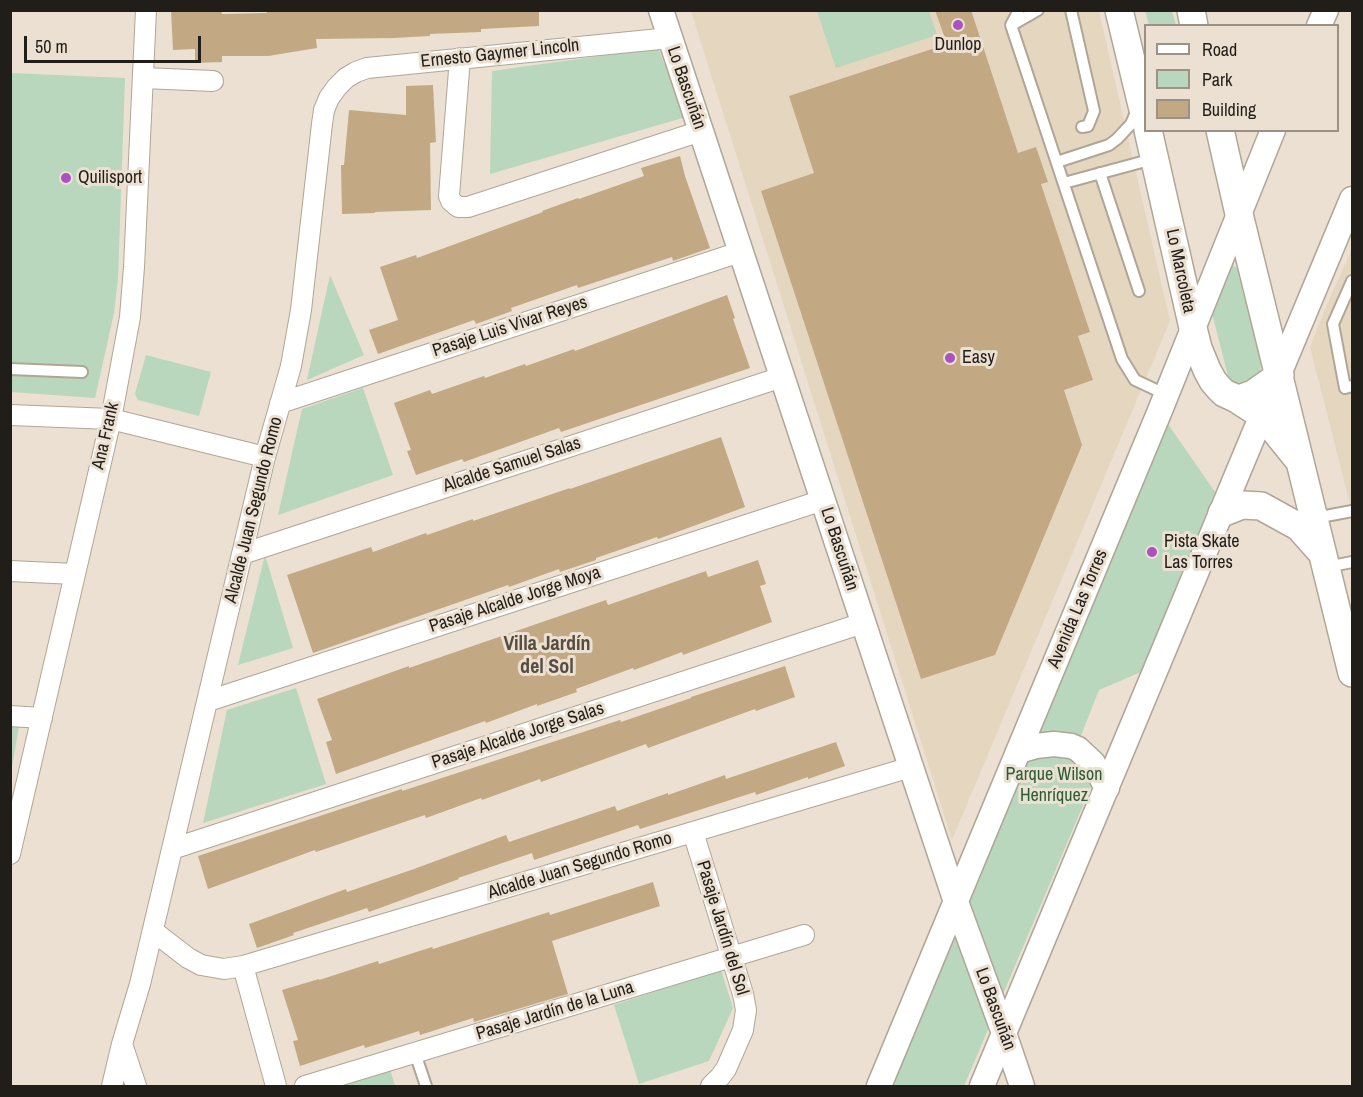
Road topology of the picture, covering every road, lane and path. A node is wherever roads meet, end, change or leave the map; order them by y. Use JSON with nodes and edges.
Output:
{"nodes":[{"id":1,"x":146,"y":10,"type":"edge"},
{"id":2,"x":661,"y":10,"type":"edge"},
{"id":3,"x":1019,"y":10,"type":"edge"},
{"id":4,"x":1038,"y":10,"type":"edge"},
{"id":5,"x":1119,"y":10,"type":"edge"},
{"id":6,"x":1326,"y":10,"type":"edge"},
{"id":7,"x":1071,"y":11,"type":"edge"},
{"id":8,"x":1320,"y":24,"type":"edge"},
{"id":9,"x":1011,"y":25,"type":"junction"},
{"id":10,"x":670,"y":39,"type":"junction"},
{"id":11,"x":460,"y":58,"type":"junction"},
{"id":12,"x":143,"y":78,"type":"junction"},
{"id":13,"x":213,"y":81,"type":"dead end"},
{"id":14,"x":337,"y":87,"type":"joint"},
{"id":15,"x":1144,"y":109,"type":"edge"},
{"id":16,"x":1082,"y":128,"type":"dead end"},
{"id":17,"x":701,"y":131,"type":"junction"},
{"id":18,"x":1148,"y":132,"type":"edge"},
{"id":19,"x":1220,"y":132,"type":"edge"},
{"id":20,"x":1272,"y":132,"type":"edge"},
{"id":21,"x":1154,"y":159,"type":"junction"},
{"id":22,"x":1057,"y":162,"type":"junction"},
{"id":23,"x":1100,"y":173,"type":"junction"},
{"id":24,"x":1064,"y":183,"type":"junction"},
{"id":25,"x":1353,"y":199,"type":"edge"},
{"id":26,"x":1239,"y":214,"type":"junction"},
{"id":27,"x":740,"y":252,"type":"junction"},
{"id":28,"x":1353,"y":281,"type":"edge"},
{"id":29,"x":1139,"y":291,"type":"dead end"},
{"id":30,"x":1193,"y":328,"type":"junction"},
{"id":31,"x":10,"y":369,"type":"edge"},
{"id":32,"x":82,"y":372,"type":"dead end"},
{"id":33,"x":1280,"y":375,"type":"junction"},
{"id":34,"x":782,"y":377,"type":"junction"},
{"id":35,"x":1353,"y":386,"type":"edge"},
{"id":36,"x":1167,"y":395,"type":"junction"},
{"id":37,"x":1235,"y":398,"type":"junction"},
{"id":38,"x":280,"y":403,"type":"junction"},
{"id":39,"x":10,"y":415,"type":"edge"},
{"id":40,"x":1263,"y":416,"type":"junction"},
{"id":41,"x":111,"y":419,"type":"junction"},
{"id":42,"x":265,"y":457,"type":"junction"},
{"id":43,"x":1301,"y":463,"type":"junction"},
{"id":44,"x":823,"y":500,"type":"junction"},
{"id":45,"x":1353,"y":511,"type":"edge"},
{"id":46,"x":1222,"y":513,"type":"junction"},
{"id":47,"x":1315,"y":518,"type":"junction"},
{"id":48,"x":242,"y":554,"type":"junction"},
{"id":49,"x":1334,"y":561,"type":"edge"},
{"id":50,"x":10,"y":571,"type":"edge"},
{"id":51,"x":75,"y":574,"type":"junction"},
{"id":52,"x":863,"y":623,"type":"junction"},
{"id":53,"x":1353,"y":673,"type":"edge"},
{"id":54,"x":208,"y":701,"type":"junction"},
{"id":55,"x":10,"y":716,"type":"edge"},
{"id":56,"x":42,"y":718,"type":"junction"},
{"id":57,"x":1019,"y":751,"type":"junction"},
{"id":58,"x":911,"y":767,"type":"junction"},
{"id":59,"x":1107,"y":788,"type":"junction"},
{"id":60,"x":693,"y":832,"type":"junction"},
{"id":61,"x":172,"y":849,"type":"junction"},
{"id":62,"x":10,"y":854,"type":"edge"},
{"id":63,"x":957,"y":902,"type":"junction"},
{"id":64,"x":153,"y":931,"type":"junction"},
{"id":65,"x":804,"y":935,"type":"dead end"},
{"id":66,"x":732,"y":957,"type":"junction"},
{"id":67,"x":243,"y":966,"type":"junction"},
{"id":68,"x":1004,"y":1033,"type":"junction"},
{"id":69,"x":122,"y":1044,"type":"junction"},
{"id":70,"x":416,"y":1053,"type":"junction"},
{"id":71,"x":112,"y":1086,"type":"edge"},
{"id":72,"x":136,"y":1086,"type":"edge"},
{"id":73,"x":276,"y":1086,"type":"edge"},
{"id":74,"x":305,"y":1086,"type":"edge"},
{"id":75,"x":426,"y":1086,"type":"edge"},
{"id":76,"x":711,"y":1086,"type":"edge"},
{"id":77,"x":879,"y":1086,"type":"edge"},
{"id":78,"x":982,"y":1086,"type":"edge"},
{"id":79,"x":1022,"y":1086,"type":"edge"}],
"edges":[{"from":1,"to":12,"type":"street","name":"Ana Frank"},
{"from":2,"to":10,"type":"street","name":"Lo Bascuñán"},
{"from":3,"to":9,"type":"lane"},
{"from":4,"to":9,"type":"lane"},
{"from":5,"to":15,"type":"main road"},
{"from":6,"to":8,"type":"street"},
{"from":7,"to":16,"type":"lane"},
{"from":9,"to":22,"type":"lane"},
{"from":10,"to":11,"type":"street","name":"Ernesto Gaymer Lincoln"},
{"from":10,"to":17,"type":"street","name":"Lo Bascuñán"},
{"from":11,"to":14,"type":"street","name":"Ernesto Gaymer Lincoln"},
{"from":11,"to":17,"type":"street"},
{"from":12,"to":13,"type":"street"},
{"from":12,"to":41,"type":"street","name":"Ana Frank"},
{"from":14,"to":38,"type":"street","name":"Alcalde Juan Segundo Romo"},
{"from":15,"to":22,"type":"lane"},
{"from":17,"to":27,"type":"street","name":"Lo Bascuñán"},
{"from":18,"to":21,"type":"main road","name":"Lo Marcoleta"},
{"from":19,"to":26,"type":"main road","name":"Lo Marcoleta"},
{"from":20,"to":26,"type":"street","name":"Avenida Las Torres"},
{"from":21,"to":23,"type":"lane"},
{"from":21,"to":30,"type":"main road","name":"Lo Marcoleta"},
{"from":22,"to":24,"type":"lane"},
{"from":23,"to":24,"type":"lane"},
{"from":23,"to":29,"type":"lane"},
{"from":24,"to":36,"type":"lane"},
{"from":25,"to":33,"type":"street"},
{"from":26,"to":30,"type":"street","name":"Avenida Las Torres"},
{"from":26,"to":33,"type":"main road","name":"Lo Marcoleta"},
{"from":27,"to":34,"type":"street","name":"Lo Bascuñán"},
{"from":27,"to":38,"type":"street","name":"Pasaje Luis Vivar Reyes"},
{"from":28,"to":35,"type":"lane"},
{"from":30,"to":36,"type":"street","name":"Avenida Las Torres"},
{"from":30,"to":37,"type":"main road","name":"Lo Marcoleta"},
{"from":31,"to":32,"type":"lane"},
{"from":33,"to":37,"type":"main road"},
{"from":33,"to":40,"type":"street"},
{"from":33,"to":43,"type":"main road","name":"Lo Marcoleta"},
{"from":34,"to":44,"type":"street","name":"Lo Bascuñán"},
{"from":34,"to":48,"type":"street","name":"Alcalde Samuel Salas"},
{"from":36,"to":57,"type":"street","name":"Avenida Las Torres"},
{"from":37,"to":40,"type":"main road","name":"Lo Marcoleta"},
{"from":38,"to":42,"type":"street","name":"Alcalde Juan Segundo Romo"},
{"from":39,"to":41,"type":"street"},
{"from":40,"to":43,"type":"main road","name":"Lo Marcoleta"},
{"from":40,"to":46,"type":"street"},
{"from":41,"to":42,"type":"street"},
{"from":41,"to":51,"type":"street","name":"Ana Frank"},
{"from":42,"to":48,"type":"street","name":"Alcalde Juan Segundo Romo"},
{"from":43,"to":47,"type":"main road","name":"Lo Marcoleta"},
{"from":44,"to":52,"type":"street","name":"Lo Bascuñán"},
{"from":44,"to":54,"type":"street","name":"Pasaje Alcalde Jorge Moya"},
{"from":45,"to":47,"type":"lane"},
{"from":46,"to":49,"type":"main road"},
{"from":46,"to":59,"type":"street"},
{"from":47,"to":49,"type":"main road","name":"Lo Marcoleta"},
{"from":48,"to":54,"type":"street","name":"Alcalde Juan Segundo Romo"},
{"from":49,"to":53,"type":"main road","name":"Lo Marcoleta"},
{"from":50,"to":51,"type":"street"},
{"from":51,"to":56,"type":"street","name":"Ana Frank"},
{"from":52,"to":58,"type":"street","name":"Lo Bascuñán"},
{"from":52,"to":61,"type":"street","name":"Pasaje Alcalde Jorge Salas"},
{"from":54,"to":61,"type":"street","name":"Alcalde Juan Segundo Romo"},
{"from":55,"to":56,"type":"street"},
{"from":56,"to":62,"type":"street","name":"Ana Frank"},
{"from":57,"to":59,"type":"street"},
{"from":57,"to":63,"type":"street","name":"Avenida Las Torres"},
{"from":58,"to":60,"type":"street","name":"Alcalde Juan Segundo Romo"},
{"from":58,"to":63,"type":"street","name":"Lo Bascuñán"},
{"from":59,"to":68,"type":"street"},
{"from":60,"to":66,"type":"street","name":"Pasaje Jardín del Sol"},
{"from":60,"to":67,"type":"street","name":"Alcalde Juan Segundo Romo"},
{"from":61,"to":64,"type":"street","name":"Alcalde Juan Segundo Romo"},
{"from":63,"to":68,"type":"street","name":"Lo Bascuñán"},
{"from":63,"to":77,"type":"street","name":"Avenida Las Torres"},
{"from":64,"to":67,"type":"street","name":"Alcalde Juan Segundo Romo"},
{"from":64,"to":69,"type":"street","name":"Alcalde Juan Segundo Romo"},
{"from":65,"to":66,"type":"street","name":"Pasaje Jardín de la Luna"},
{"from":66,"to":70,"type":"street","name":"Pasaje Jardín de la Luna"},
{"from":66,"to":76,"type":"street","name":"Pasaje Jardín del Sol"},
{"from":67,"to":73,"type":"street"},
{"from":68,"to":78,"type":"street"},
{"from":68,"to":79,"type":"street","name":"Lo Bascuñán"},
{"from":69,"to":71,"type":"street","name":"Alcalde Juan Segundo Romo"},
{"from":69,"to":72,"type":"street"},
{"from":70,"to":74,"type":"street","name":"Pasaje Jardín de la Luna"},
{"from":70,"to":75,"type":"lane"}]}
